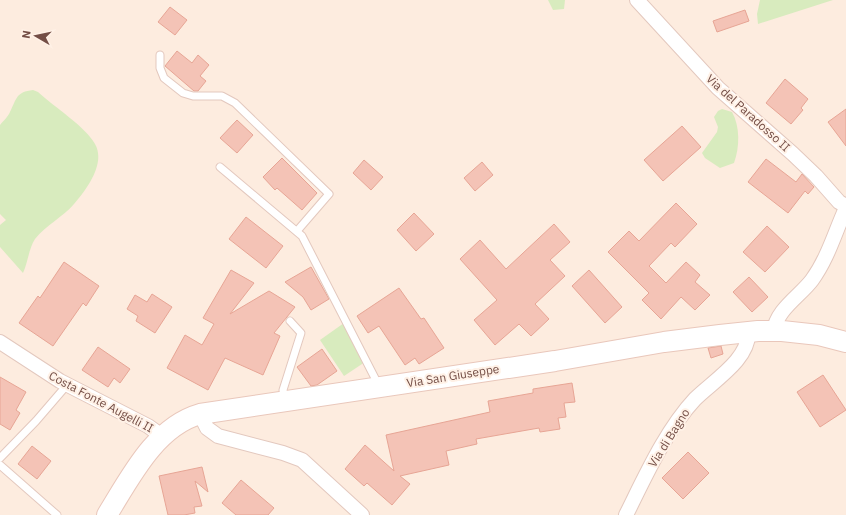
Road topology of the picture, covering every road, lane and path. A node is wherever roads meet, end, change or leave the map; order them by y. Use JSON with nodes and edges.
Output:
{"nodes":[{"id":1,"x":637,"y":0,"type":"edge"},
{"id":2,"x":160,"y":56,"type":"dead end"},
{"id":3,"x":220,"y":168,"type":"dead end"},
{"id":4,"x":846,"y":207,"type":"edge"},
{"id":5,"x":297,"y":231,"type":"junction"},
{"id":6,"x":290,"y":322,"type":"dead end"},
{"id":7,"x":774,"y":331,"type":"junction"},
{"id":8,"x":748,"y":332,"type":"junction"},
{"id":9,"x":0,"y":342,"type":"edge"},
{"id":10,"x":846,"y":342,"type":"edge"},
{"id":11,"x":67,"y":385,"type":"junction"},
{"id":12,"x":380,"y":388,"type":"junction"},
{"id":13,"x":285,"y":401,"type":"junction"},
{"id":14,"x":200,"y":414,"type":"junction"},
{"id":15,"x":162,"y":436,"type":"junction"},
{"id":16,"x":0,"y":458,"type":"edge"},
{"id":17,"x":0,"y":465,"type":"edge"},
{"id":18,"x":57,"y":515,"type":"edge"},
{"id":19,"x":107,"y":515,"type":"edge"},
{"id":20,"x":362,"y":515,"type":"edge"},
{"id":21,"x":626,"y":515,"type":"edge"}],
"edges":[{"from":1,"to":4,"type":"street","name":"Via del Paradosso II"},
{"from":2,"to":5,"type":"lane"},
{"from":3,"to":5,"type":"lane"},
{"from":4,"to":7,"type":"street"},
{"from":5,"to":12,"type":"lane"},
{"from":6,"to":13,"type":"lane"},
{"from":7,"to":8,"type":"main road","name":"Via San Giuseppe"},
{"from":7,"to":10,"type":"main road","name":"Via San Giuseppe"},
{"from":8,"to":12,"type":"main road","name":"Via San Giuseppe"},
{"from":8,"to":21,"type":"street","name":"Via di Bagno"},
{"from":9,"to":11,"type":"street","name":"Costa Fonte Augelli II"},
{"from":11,"to":15,"type":"street","name":"Costa Fonte Augelli II"},
{"from":11,"to":16,"type":"lane"},
{"from":12,"to":13,"type":"main road","name":"Via San Giuseppe"},
{"from":13,"to":14,"type":"main road","name":"Via San Giuseppe"},
{"from":14,"to":15,"type":"main road","name":"Via San Giuseppe"},
{"from":14,"to":20,"type":"street"},
{"from":15,"to":19,"type":"main road","name":"Via San Giuseppe"},
{"from":17,"to":18,"type":"lane"}]}
